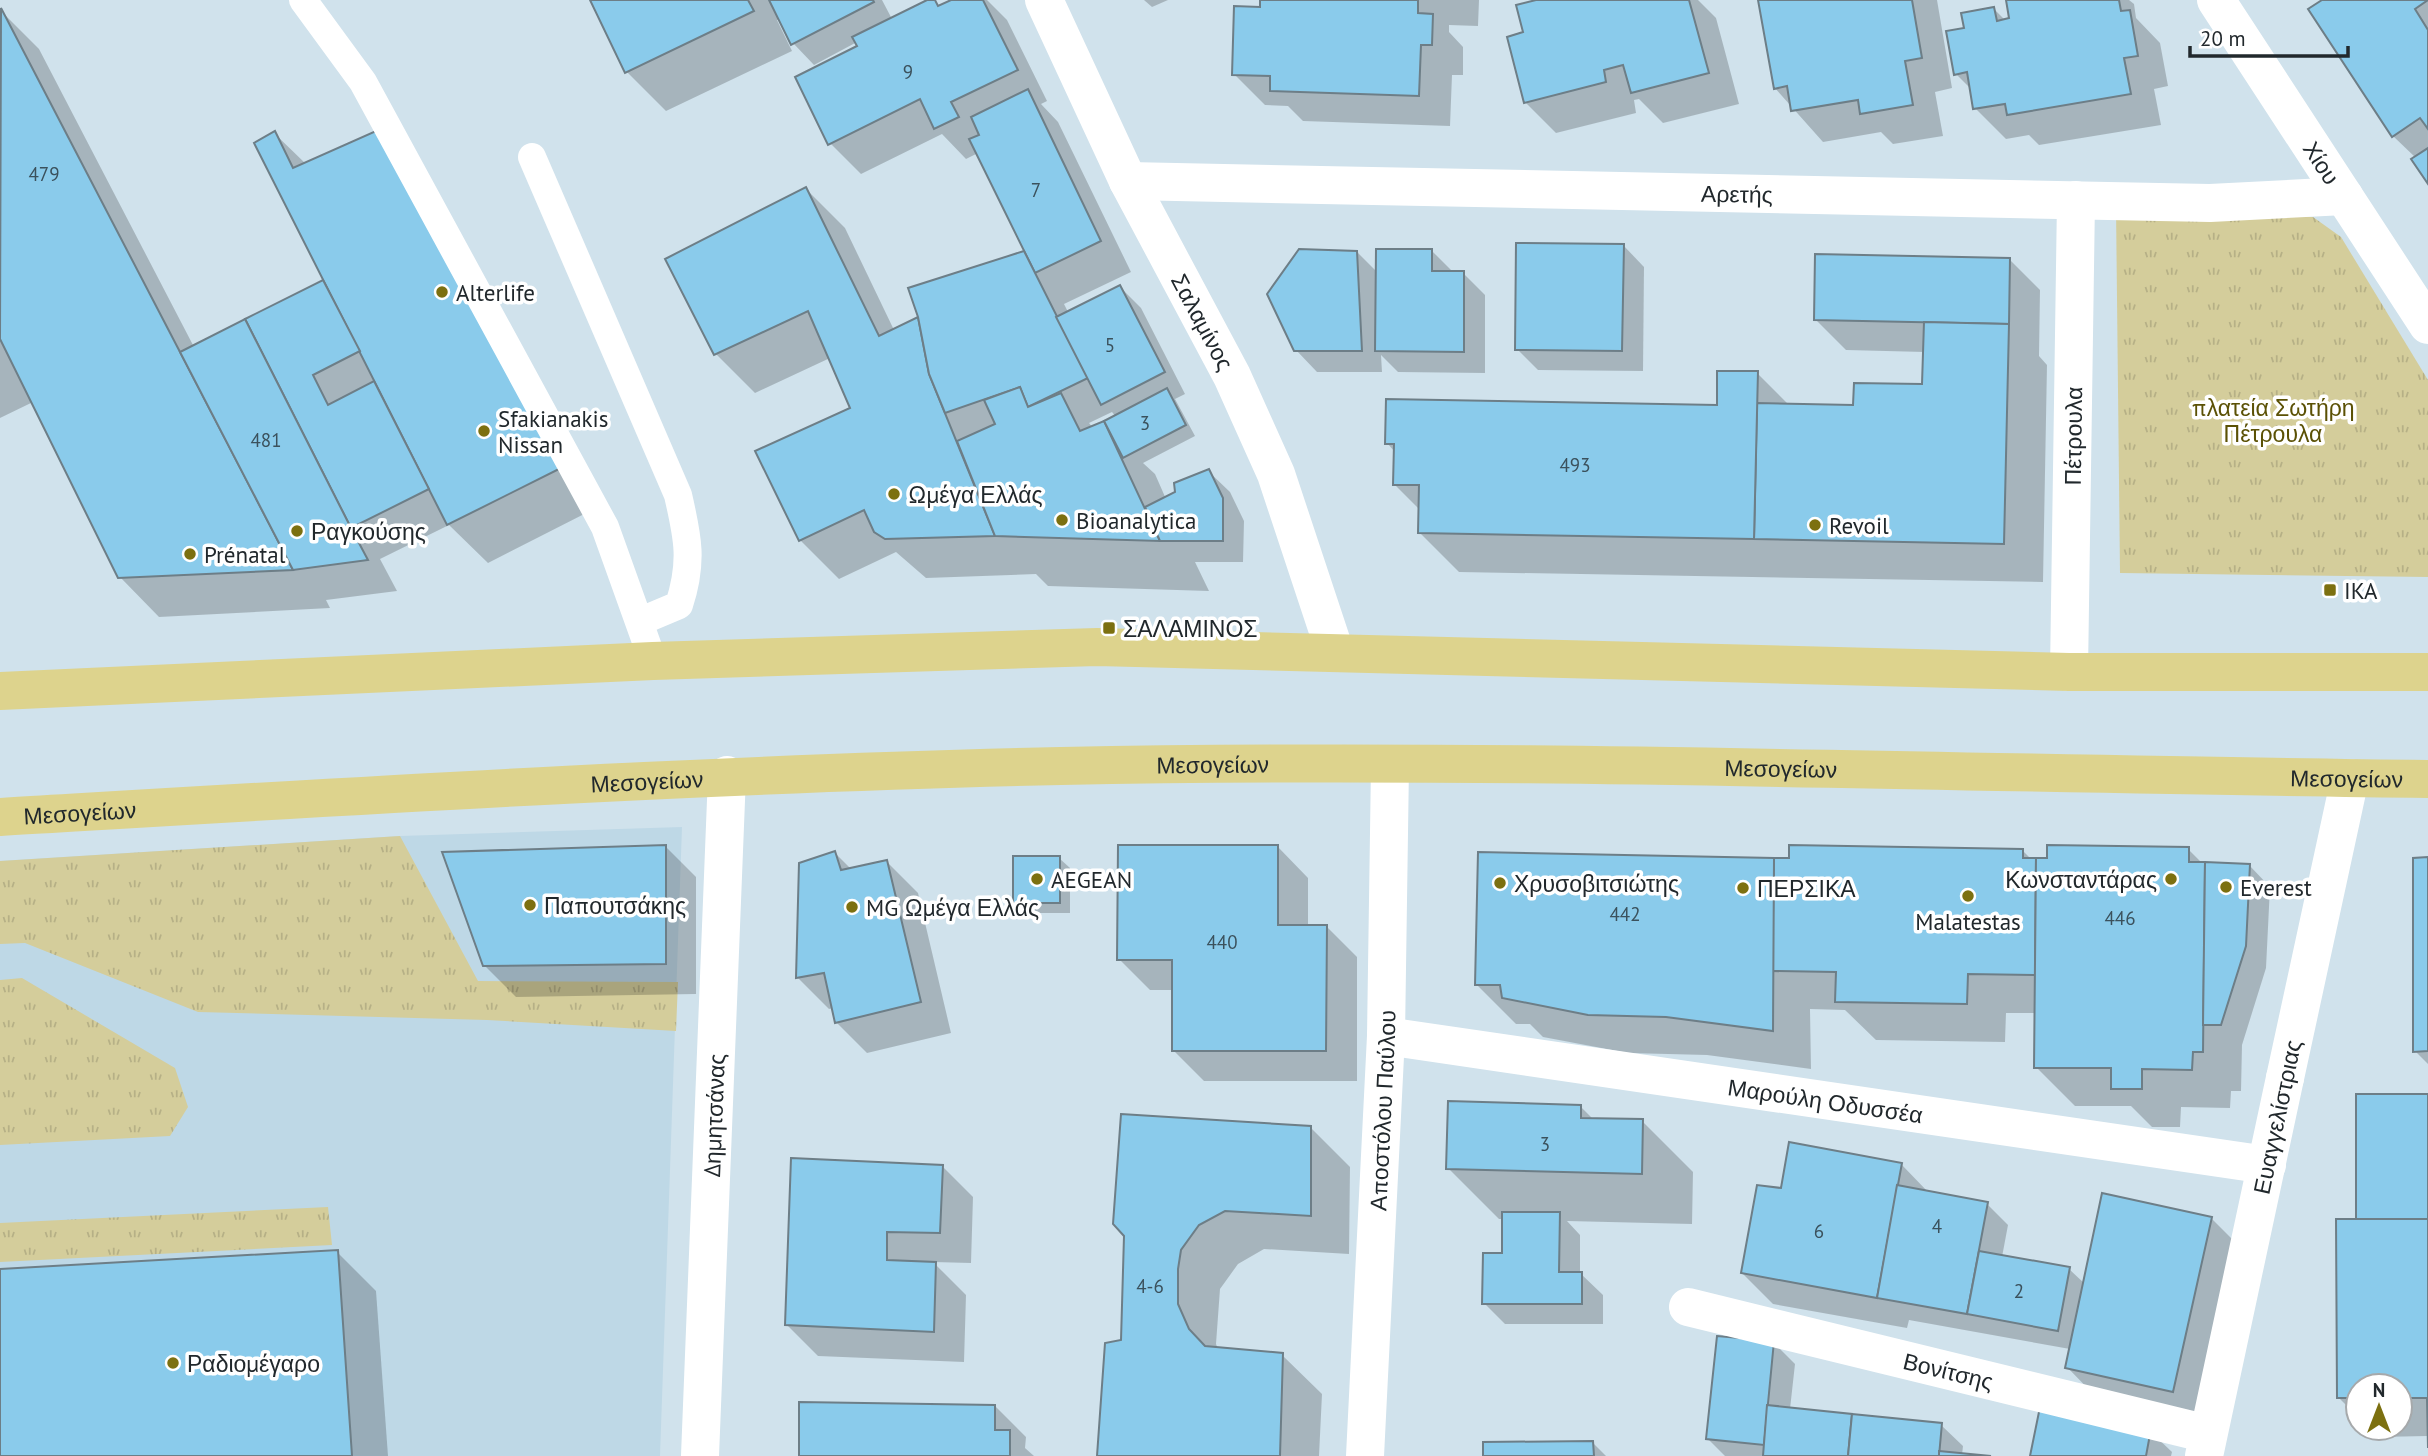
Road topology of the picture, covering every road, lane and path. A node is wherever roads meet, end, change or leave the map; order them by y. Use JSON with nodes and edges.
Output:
{"nodes":[{"id":1,"x":303,"y":0,"type":"edge"},
{"id":2,"x":1044,"y":0,"type":"edge"},
{"id":3,"x":2217,"y":0,"type":"edge"},
{"id":4,"x":533,"y":157,"type":"dead end"},
{"id":5,"x":1128,"y":181,"type":"junction"},
{"id":6,"x":2344,"y":196,"type":"junction"},
{"id":7,"x":2076,"y":200,"type":"junction"},
{"id":8,"x":2428,"y":325,"type":"edge"},
{"id":9,"x":641,"y":621,"type":"junction"},
{"id":10,"x":1335,"y":652,"type":"junction"},
{"id":11,"x":653,"y":661,"type":"junction"},
{"id":12,"x":2069,"y":671,"type":"junction"},
{"id":13,"x":2428,"y":672,"type":"edge"},
{"id":14,"x":0,"y":691,"type":"edge"},
{"id":15,"x":1390,"y":765,"type":"junction"},
{"id":16,"x":727,"y":775,"type":"junction"},
{"id":17,"x":2350,"y":778,"type":"junction"},
{"id":18,"x":2428,"y":779,"type":"edge"},
{"id":19,"x":0,"y":817,"type":"edge"},
{"id":20,"x":1386,"y":1036,"type":"junction"},
{"id":21,"x":2267,"y":1165,"type":"junction"},
{"id":22,"x":1688,"y":1307,"type":"dead end"},
{"id":23,"x":2206,"y":1445,"type":"edge"},
{"id":24,"x":700,"y":1456,"type":"edge"},
{"id":25,"x":1364,"y":1456,"type":"edge"}],
"edges":[{"from":1,"to":9,"type":"lane"},
{"from":2,"to":5,"type":"street","name":"Σαλαμίνος"},
{"from":3,"to":6,"type":"street","name":"Χίου"},
{"from":4,"to":9,"type":"lane"},
{"from":5,"to":7,"type":"street","name":"Αρετής"},
{"from":5,"to":10,"type":"street","name":"Σαλαμίνος"},
{"from":6,"to":7,"type":"street","name":"Αρετής"},
{"from":6,"to":8,"type":"street","name":"Χίου"},
{"from":7,"to":12,"type":"street","name":"Πέτρουλα"},
{"from":9,"to":11,"type":"lane"},
{"from":10,"to":11,"type":"main road"},
{"from":10,"to":12,"type":"main road"},
{"from":11,"to":14,"type":"main road"},
{"from":12,"to":13,"type":"main road"},
{"from":15,"to":16,"type":"main road","name":"Μεσογείων"},
{"from":15,"to":17,"type":"main road","name":"Μεσογείων"},
{"from":15,"to":20,"type":"street","name":"Αποστόλου Παύλου"},
{"from":16,"to":19,"type":"main road","name":"Μεσογείων"},
{"from":16,"to":24,"type":"street","name":"Δημητσάνας"},
{"from":17,"to":18,"type":"main road","name":"Μεσογείων"},
{"from":17,"to":21,"type":"street","name":"Ευαγγελίστριας"},
{"from":20,"to":21,"type":"street","name":"Μαρούλη Οδυσσέα"},
{"from":20,"to":25,"type":"street","name":"Αποστόλου Παύλου"},
{"from":21,"to":23,"type":"street","name":"Ευαγγελίστριας"},
{"from":22,"to":23,"type":"street","name":"Βονίτσης"}]}
